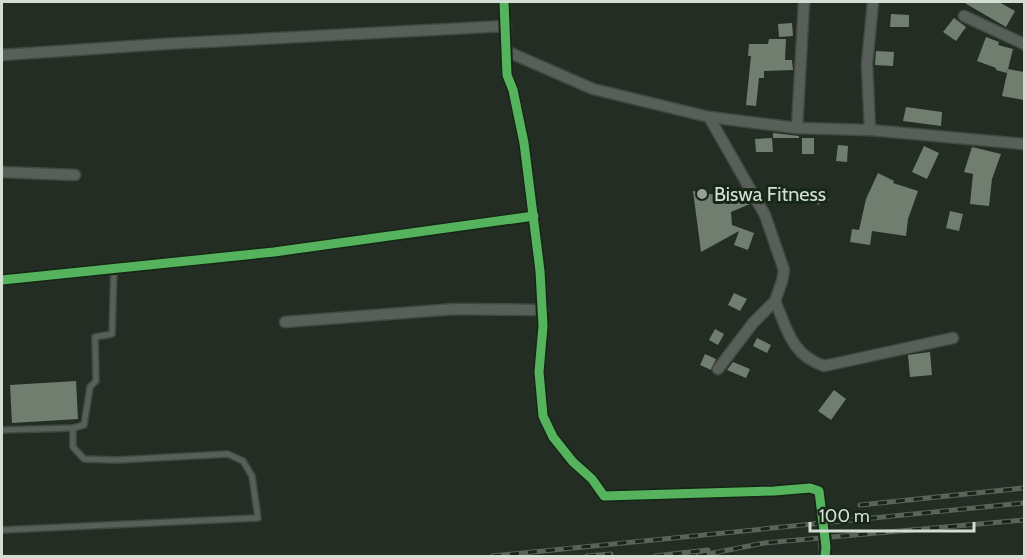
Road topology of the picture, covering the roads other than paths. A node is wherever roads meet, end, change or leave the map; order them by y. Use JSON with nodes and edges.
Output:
{"nodes":[{"id":1,"x":504,"y":2,"type":"edge"},
{"id":2,"x":804,"y":2,"type":"edge"},
{"id":3,"x":873,"y":2,"type":"edge"},
{"id":4,"x":963,"y":16,"type":"dead end"},
{"id":5,"x":506,"y":26,"type":"junction"},
{"id":6,"x":1024,"y":44,"type":"edge"},
{"id":7,"x":507,"y":51,"type":"junction"},
{"id":8,"x":2,"y":55,"type":"edge"},
{"id":9,"x":709,"y":117,"type":"junction"},
{"id":10,"x":797,"y":128,"type":"junction"},
{"id":11,"x":870,"y":130,"type":"junction"},
{"id":12,"x":1024,"y":144,"type":"edge"},
{"id":13,"x":2,"y":172,"type":"edge"},
{"id":14,"x":75,"y":175,"type":"dead end"},
{"id":15,"x":534,"y":216,"type":"junction"},
{"id":16,"x":114,"y":268,"type":"junction"},
{"id":17,"x":2,"y":280,"type":"edge"},
{"id":18,"x":775,"y":301,"type":"junction"},
{"id":19,"x":543,"y":310,"type":"junction"},
{"id":20,"x":285,"y":322,"type":"dead end"},
{"id":21,"x":953,"y":338,"type":"dead end"},
{"id":22,"x":718,"y":369,"type":"dead end"},
{"id":23,"x":73,"y":428,"type":"junction"},
{"id":24,"x":2,"y":430,"type":"edge"},
{"id":25,"x":820,"y":501,"type":"dead end"},
{"id":26,"x":2,"y":530,"type":"edge"},
{"id":27,"x":824,"y":541,"type":"tunnel mouth"},
{"id":28,"x":825,"y":556,"type":"edge"}],
"edges":[{"from":1,"to":5,"type":"street"},
{"from":2,"to":10,"type":"street"},
{"from":3,"to":11,"type":"street"},
{"from":4,"to":6,"type":"street"},
{"from":5,"to":7,"type":"street"},
{"from":5,"to":8,"type":"street"},
{"from":7,"to":9,"type":"street"},
{"from":7,"to":15,"type":"street"},
{"from":9,"to":10,"type":"street"},
{"from":9,"to":18,"type":"street"},
{"from":10,"to":11,"type":"street"},
{"from":11,"to":12,"type":"street"},
{"from":13,"to":14,"type":"street"},
{"from":15,"to":16,"type":"street"},
{"from":15,"to":19,"type":"street"},
{"from":16,"to":17,"type":"street"},
{"from":16,"to":23,"type":"lane"},
{"from":18,"to":21,"type":"street"},
{"from":18,"to":22,"type":"street"},
{"from":19,"to":20,"type":"street"},
{"from":19,"to":25,"type":"street"},
{"from":23,"to":24,"type":"lane"},
{"from":23,"to":26,"type":"lane"},
{"from":27,"to":28,"type":"street"}]}
